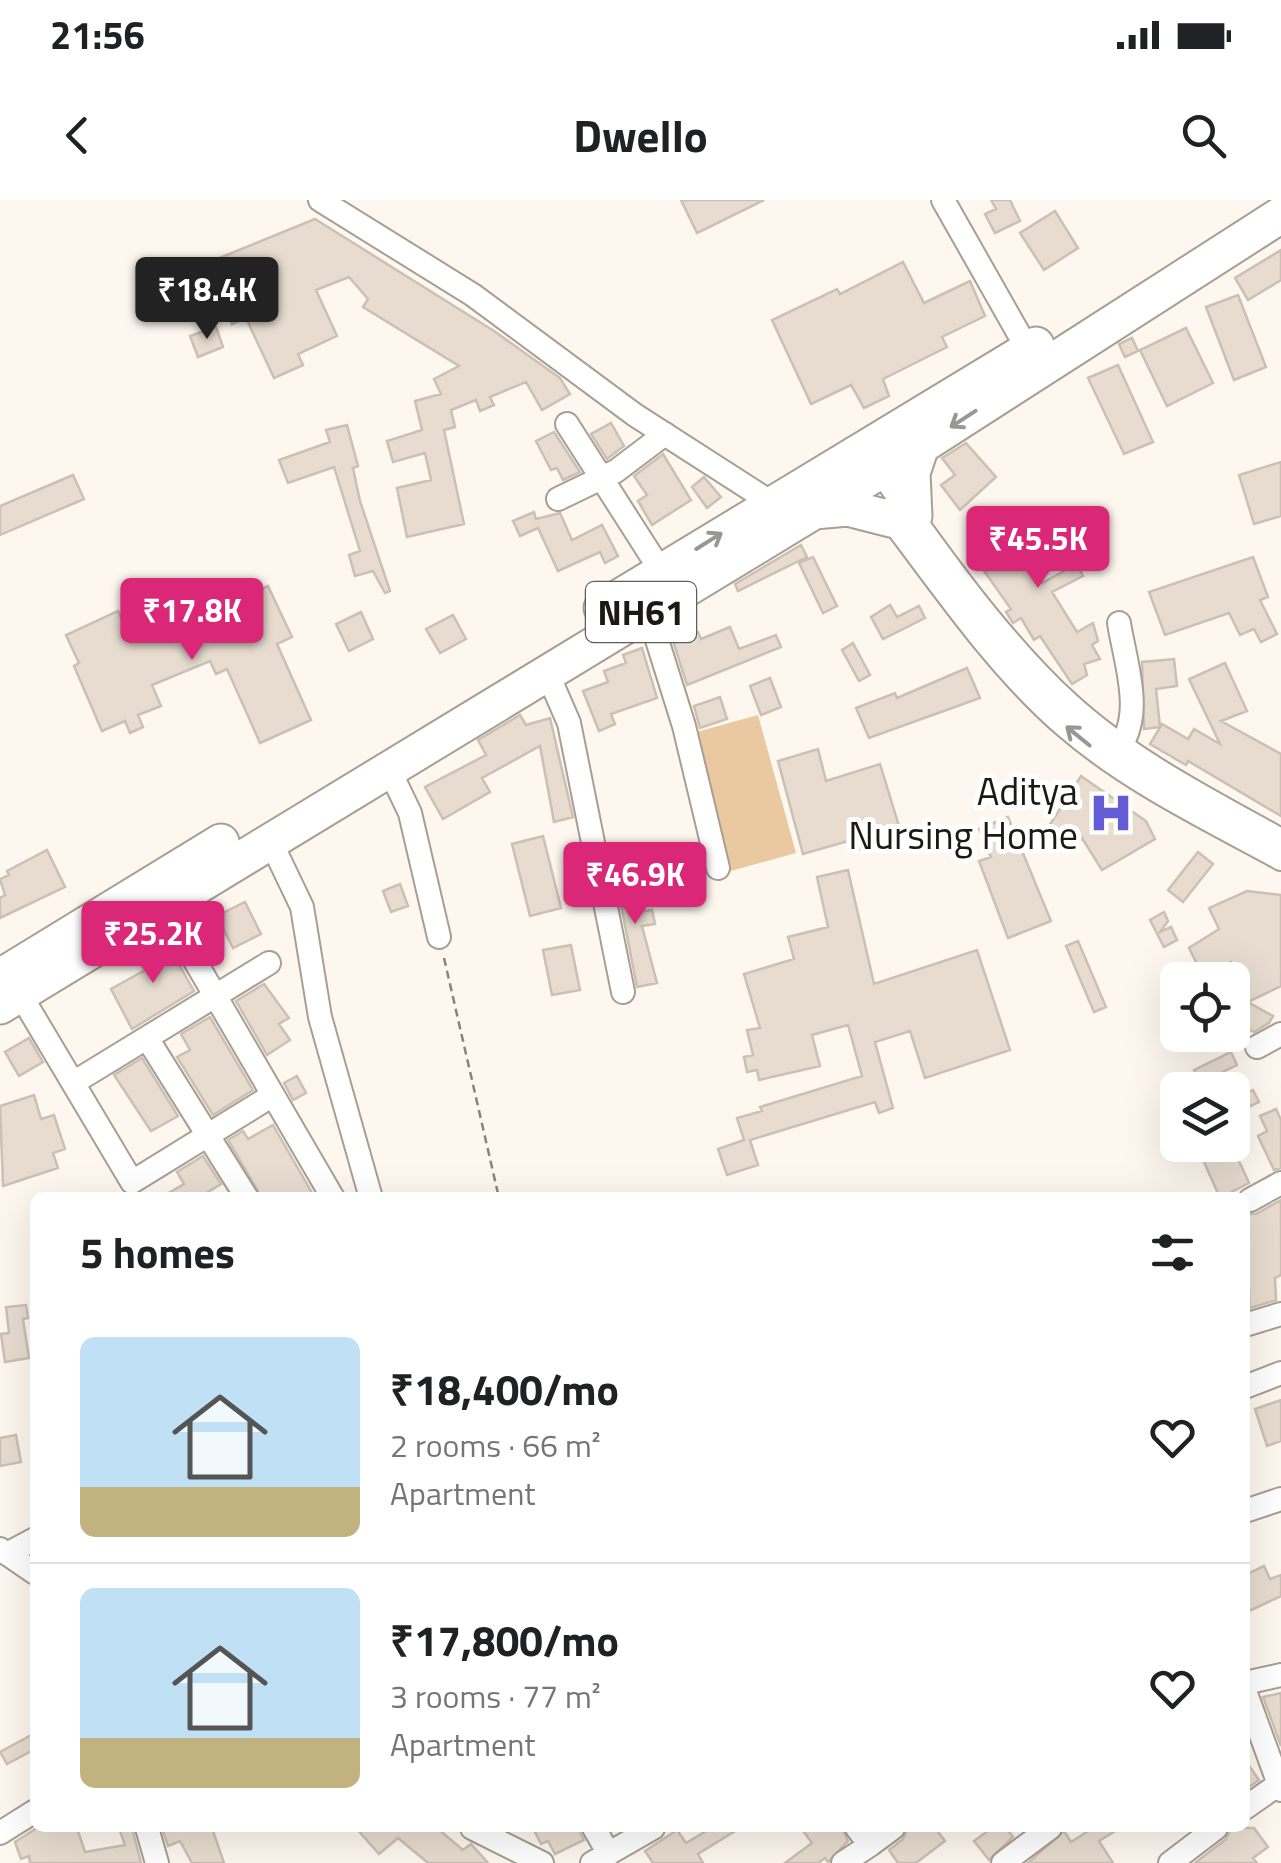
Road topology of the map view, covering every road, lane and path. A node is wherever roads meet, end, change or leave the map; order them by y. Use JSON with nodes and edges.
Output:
{"nodes":[{"id":1,"x":320,"y":200,"type":"edge"},
{"id":2,"x":943,"y":200,"type":"edge"},
{"id":3,"x":1276,"y":215,"type":"edge"},
{"id":4,"x":1049,"y":346,"type":"junction"},
{"id":5,"x":567,"y":424,"type":"dead end"},
{"id":6,"x":665,"y":434,"type":"junction"},
{"id":7,"x":921,"y":446,"type":"junction"},
{"id":8,"x":862,"y":464,"type":"junction"},
{"id":9,"x":602,"y":479,"type":"junction"},
{"id":10,"x":558,"y":499,"type":"dead end"},
{"id":11,"x":788,"y":509,"type":"junction"},
{"id":12,"x":903,"y":518,"type":"junction"},
{"id":13,"x":661,"y":571,"type":"junction"},
{"id":14,"x":647,"y":608,"type":"junction"},
{"id":15,"x":1118,"y":623,"type":"dead end"},
{"id":16,"x":546,"y":670,"type":"junction"},
{"id":17,"x":1116,"y":753,"type":"junction"},
{"id":18,"x":388,"y":767,"type":"junction"},
{"id":19,"x":270,"y":840,"type":"junction"},
{"id":20,"x":1281,"y":840,"type":"edge"},
{"id":21,"x":1281,"y":860,"type":"edge"},
{"id":22,"x":718,"y":868,"type":"dead end"},
{"id":23,"x":163,"y":906,"type":"junction"},
{"id":24,"x":440,"y":937,"type":"joint"},
{"id":25,"x":269,"y":963,"type":"dead end"},
{"id":26,"x":7,"y":992,"type":"edge"},
{"id":27,"x":623,"y":992,"type":"dead end"},
{"id":28,"x":216,"y":997,"type":"junction"},
{"id":29,"x":1281,"y":1034,"type":"edge"},
{"id":30,"x":147,"y":1038,"type":"junction"},
{"id":31,"x":1257,"y":1047,"type":"dead end"},
{"id":32,"x":73,"y":1083,"type":"junction"},
{"id":33,"x":272,"y":1095,"type":"junction"},
{"id":34,"x":208,"y":1135,"type":"junction"},
{"id":35,"x":1281,"y":1183,"type":"edge"},
{"id":36,"x":137,"y":1190,"type":"edge"},
{"id":37,"x":243,"y":1192,"type":"edge"},
{"id":38,"x":329,"y":1192,"type":"edge"},
{"id":39,"x":369,"y":1192,"type":"edge"},
{"id":40,"x":498,"y":1192,"type":"edge"},
{"id":41,"x":1250,"y":1200,"type":"dead end"},
{"id":42,"x":1281,"y":1314,"type":"edge"},
{"id":43,"x":1250,"y":1323,"type":"edge"},
{"id":44,"x":1281,"y":1374,"type":"edge"},
{"id":45,"x":1250,"y":1385,"type":"edge"},
{"id":46,"x":1281,"y":1498,"type":"edge"},
{"id":47,"x":1250,"y":1509,"type":"edge"},
{"id":48,"x":30,"y":1541,"type":"edge"},
{"id":49,"x":4,"y":1551,"type":"edge"},
{"id":50,"x":30,"y":1569,"type":"edge"},
{"id":51,"x":1281,"y":1676,"type":"edge"},
{"id":52,"x":1250,"y":1682,"type":"edge"},
{"id":53,"x":1250,"y":1705,"type":"edge"},
{"id":54,"x":1280,"y":1787,"type":"edge"},
{"id":55,"x":1250,"y":1805,"type":"edge"},
{"id":56,"x":30,"y":1814,"type":"edge"},
{"id":57,"x":148,"y":1832,"type":"edge"},
{"id":58,"x":480,"y":1832,"type":"edge"},
{"id":59,"x":595,"y":1832,"type":"edge"},
{"id":60,"x":646,"y":1832,"type":"edge"},
{"id":61,"x":1045,"y":1832,"type":"edge"},
{"id":62,"x":1211,"y":1832,"type":"edge"},
{"id":63,"x":0,"y":1833,"type":"edge"},
{"id":64,"x":863,"y":1836,"type":"edge"},
{"id":65,"x":600,"y":1858,"type":"edge"},
{"id":66,"x":158,"y":1863,"type":"edge"},
{"id":67,"x":542,"y":1863,"type":"edge"},
{"id":68,"x":844,"y":1863,"type":"edge"},
{"id":69,"x":1002,"y":1863,"type":"edge"},
{"id":70,"x":1170,"y":1863,"type":"edge"}],
"edges":[{"from":1,"to":6,"type":"street"},
{"from":2,"to":4,"type":"street"},
{"from":3,"to":4,"type":"highway","number":"NH61"},
{"from":4,"to":7,"type":"highway","number":"NH61","one_way":true},
{"from":4,"to":8,"type":"highway","number":"NH61"},
{"from":5,"to":9,"type":"street"},
{"from":6,"to":9,"type":"street"},
{"from":6,"to":11,"type":"street"},
{"from":7,"to":8,"type":"highway","number":"NH61"},
{"from":7,"to":12,"type":"highway"},
{"from":8,"to":11,"type":"highway","number":"NH61"},
{"from":8,"to":12,"type":"street"},
{"from":9,"to":10,"type":"street"},
{"from":9,"to":13,"type":"street"},
{"from":11,"to":12,"type":"highway"},
{"from":13,"to":11,"type":"highway","number":"NH61","one_way":true},
{"from":11,"to":14,"type":"highway","number":"NH61"},
{"from":12,"to":17,"type":"street"},
{"from":13,"to":26,"type":"highway","number":"NH61"},
{"from":14,"to":16,"type":"highway","number":"NH61"},
{"from":14,"to":22,"type":"street"},
{"from":15,"to":17,"type":"street"},
{"from":16,"to":18,"type":"highway","number":"NH61"},
{"from":16,"to":27,"type":"street"},
{"from":17,"to":20,"type":"street"},
{"from":17,"to":21,"type":"street"},
{"from":18,"to":19,"type":"highway","number":"NH61"},
{"from":18,"to":24,"type":"street"},
{"from":19,"to":23,"type":"highway","number":"NH61"},
{"from":19,"to":39,"type":"street"},
{"from":23,"to":26,"type":"highway","number":"NH61"},
{"from":23,"to":28,"type":"street"},
{"from":24,"to":40,"type":"path"},
{"from":25,"to":28,"type":"street"},
{"from":26,"to":32,"type":"street"},
{"from":28,"to":30,"type":"street"},
{"from":28,"to":33,"type":"street"},
{"from":29,"to":31,"type":"street"},
{"from":30,"to":32,"type":"street"},
{"from":30,"to":34,"type":"street"},
{"from":32,"to":36,"type":"street"},
{"from":33,"to":34,"type":"street"},
{"from":33,"to":38,"type":"street"},
{"from":34,"to":36,"type":"street"},
{"from":34,"to":37,"type":"street"},
{"from":35,"to":41,"type":"street"},
{"from":42,"to":43,"type":"street"},
{"from":44,"to":45,"type":"street"},
{"from":46,"to":47,"type":"street"},
{"from":48,"to":49,"type":"street"},
{"from":49,"to":50,"type":"street"},
{"from":51,"to":52,"type":"street"},
{"from":53,"to":54,"type":"street"},
{"from":54,"to":55,"type":"street"},
{"from":56,"to":63,"type":"street"},
{"from":57,"to":66,"type":"street"},
{"from":58,"to":67,"type":"street"},
{"from":59,"to":65,"type":"street"},
{"from":60,"to":65,"type":"street"},
{"from":61,"to":69,"type":"street"},
{"from":62,"to":70,"type":"street"},
{"from":64,"to":68,"type":"street"}]}
